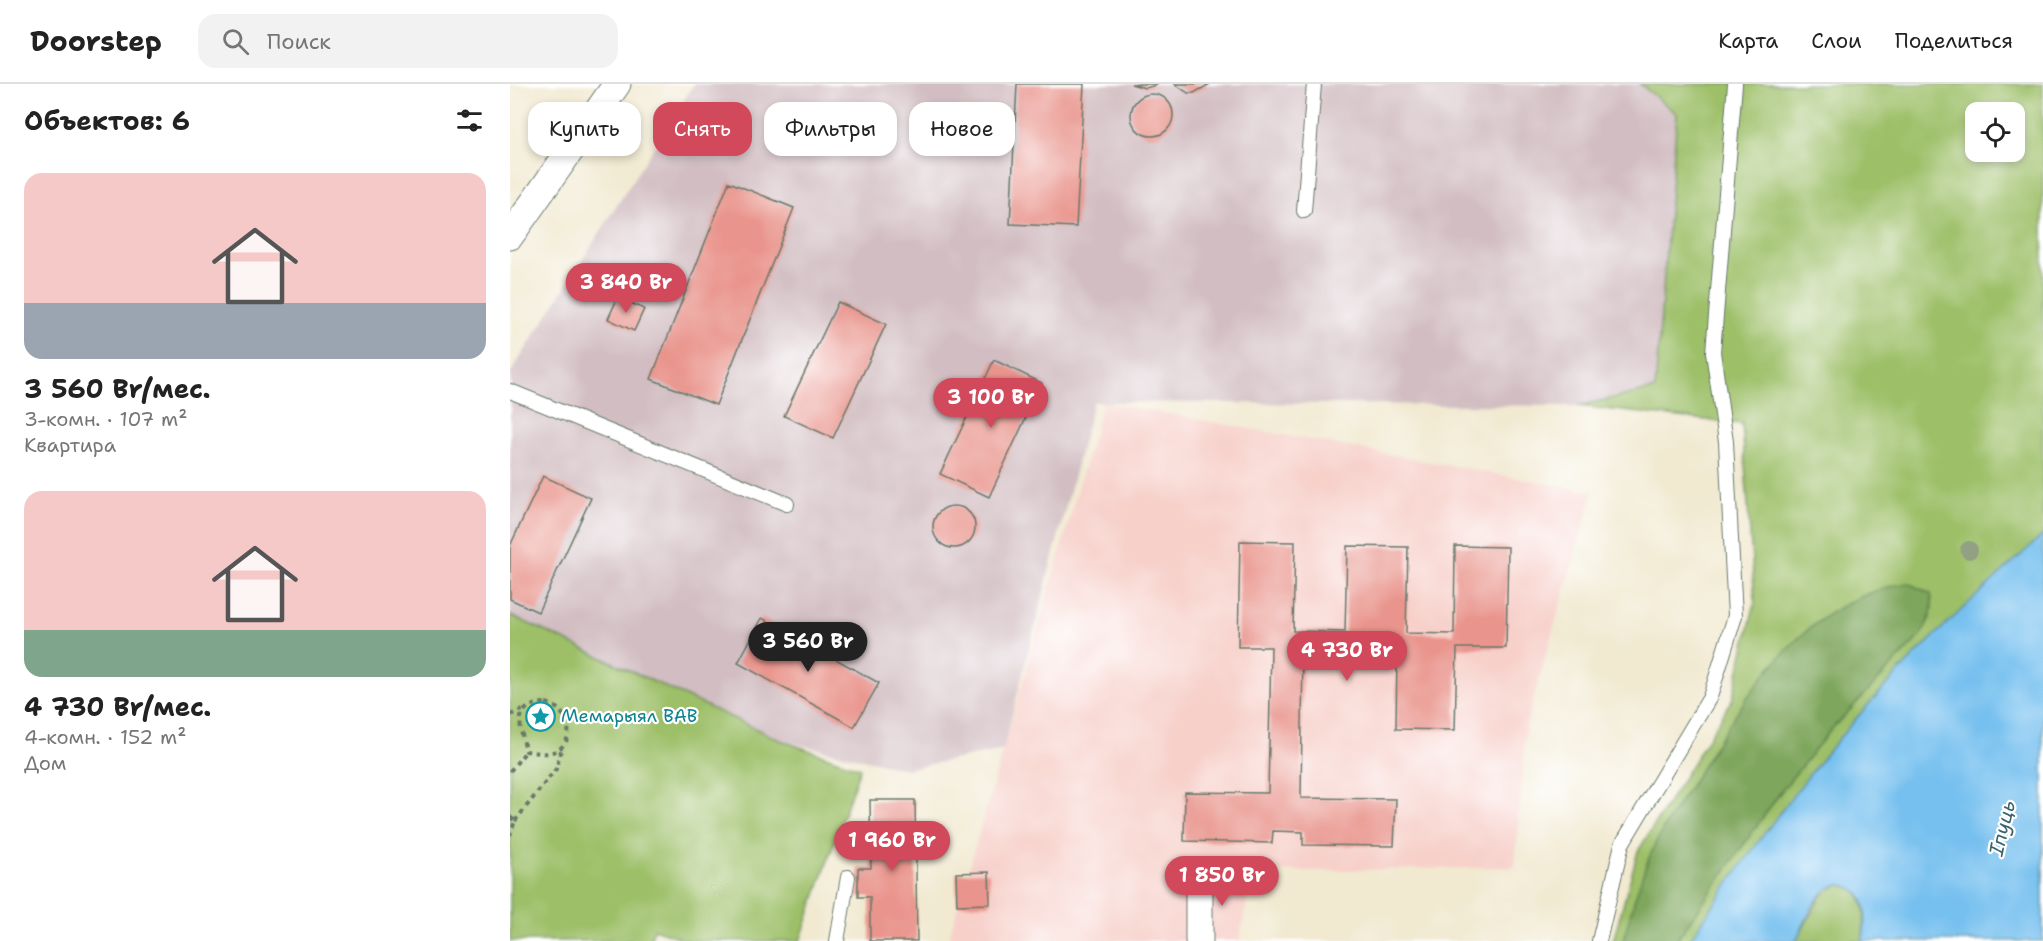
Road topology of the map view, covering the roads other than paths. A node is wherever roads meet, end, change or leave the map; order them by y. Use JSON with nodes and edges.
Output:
{"nodes":[{"id":1,"x":617,"y":84,"type":"edge"},
{"id":2,"x":1314,"y":84,"type":"edge"},
{"id":3,"x":1735,"y":84,"type":"edge"},
{"id":4,"x":1304,"y":211,"type":"dead end"},
{"id":5,"x":510,"y":236,"type":"edge"},
{"id":6,"x":510,"y":391,"type":"edge"},
{"id":7,"x":787,"y":504,"type":"dead end"},
{"id":8,"x":1199,"y":873,"type":"dead end"},
{"id":9,"x":848,"y":877,"type":"dead end"},
{"id":10,"x":837,"y":941,"type":"edge"},
{"id":11,"x":1199,"y":941,"type":"edge"},
{"id":12,"x":1599,"y":941,"type":"edge"}],
"edges":[{"from":1,"to":5,"type":"street"},
{"from":2,"to":4,"type":"lane"},
{"from":3,"to":12,"type":"lane"},
{"from":6,"to":7,"type":"lane"},
{"from":8,"to":11,"type":"street"},
{"from":9,"to":10,"type":"lane"}]}
